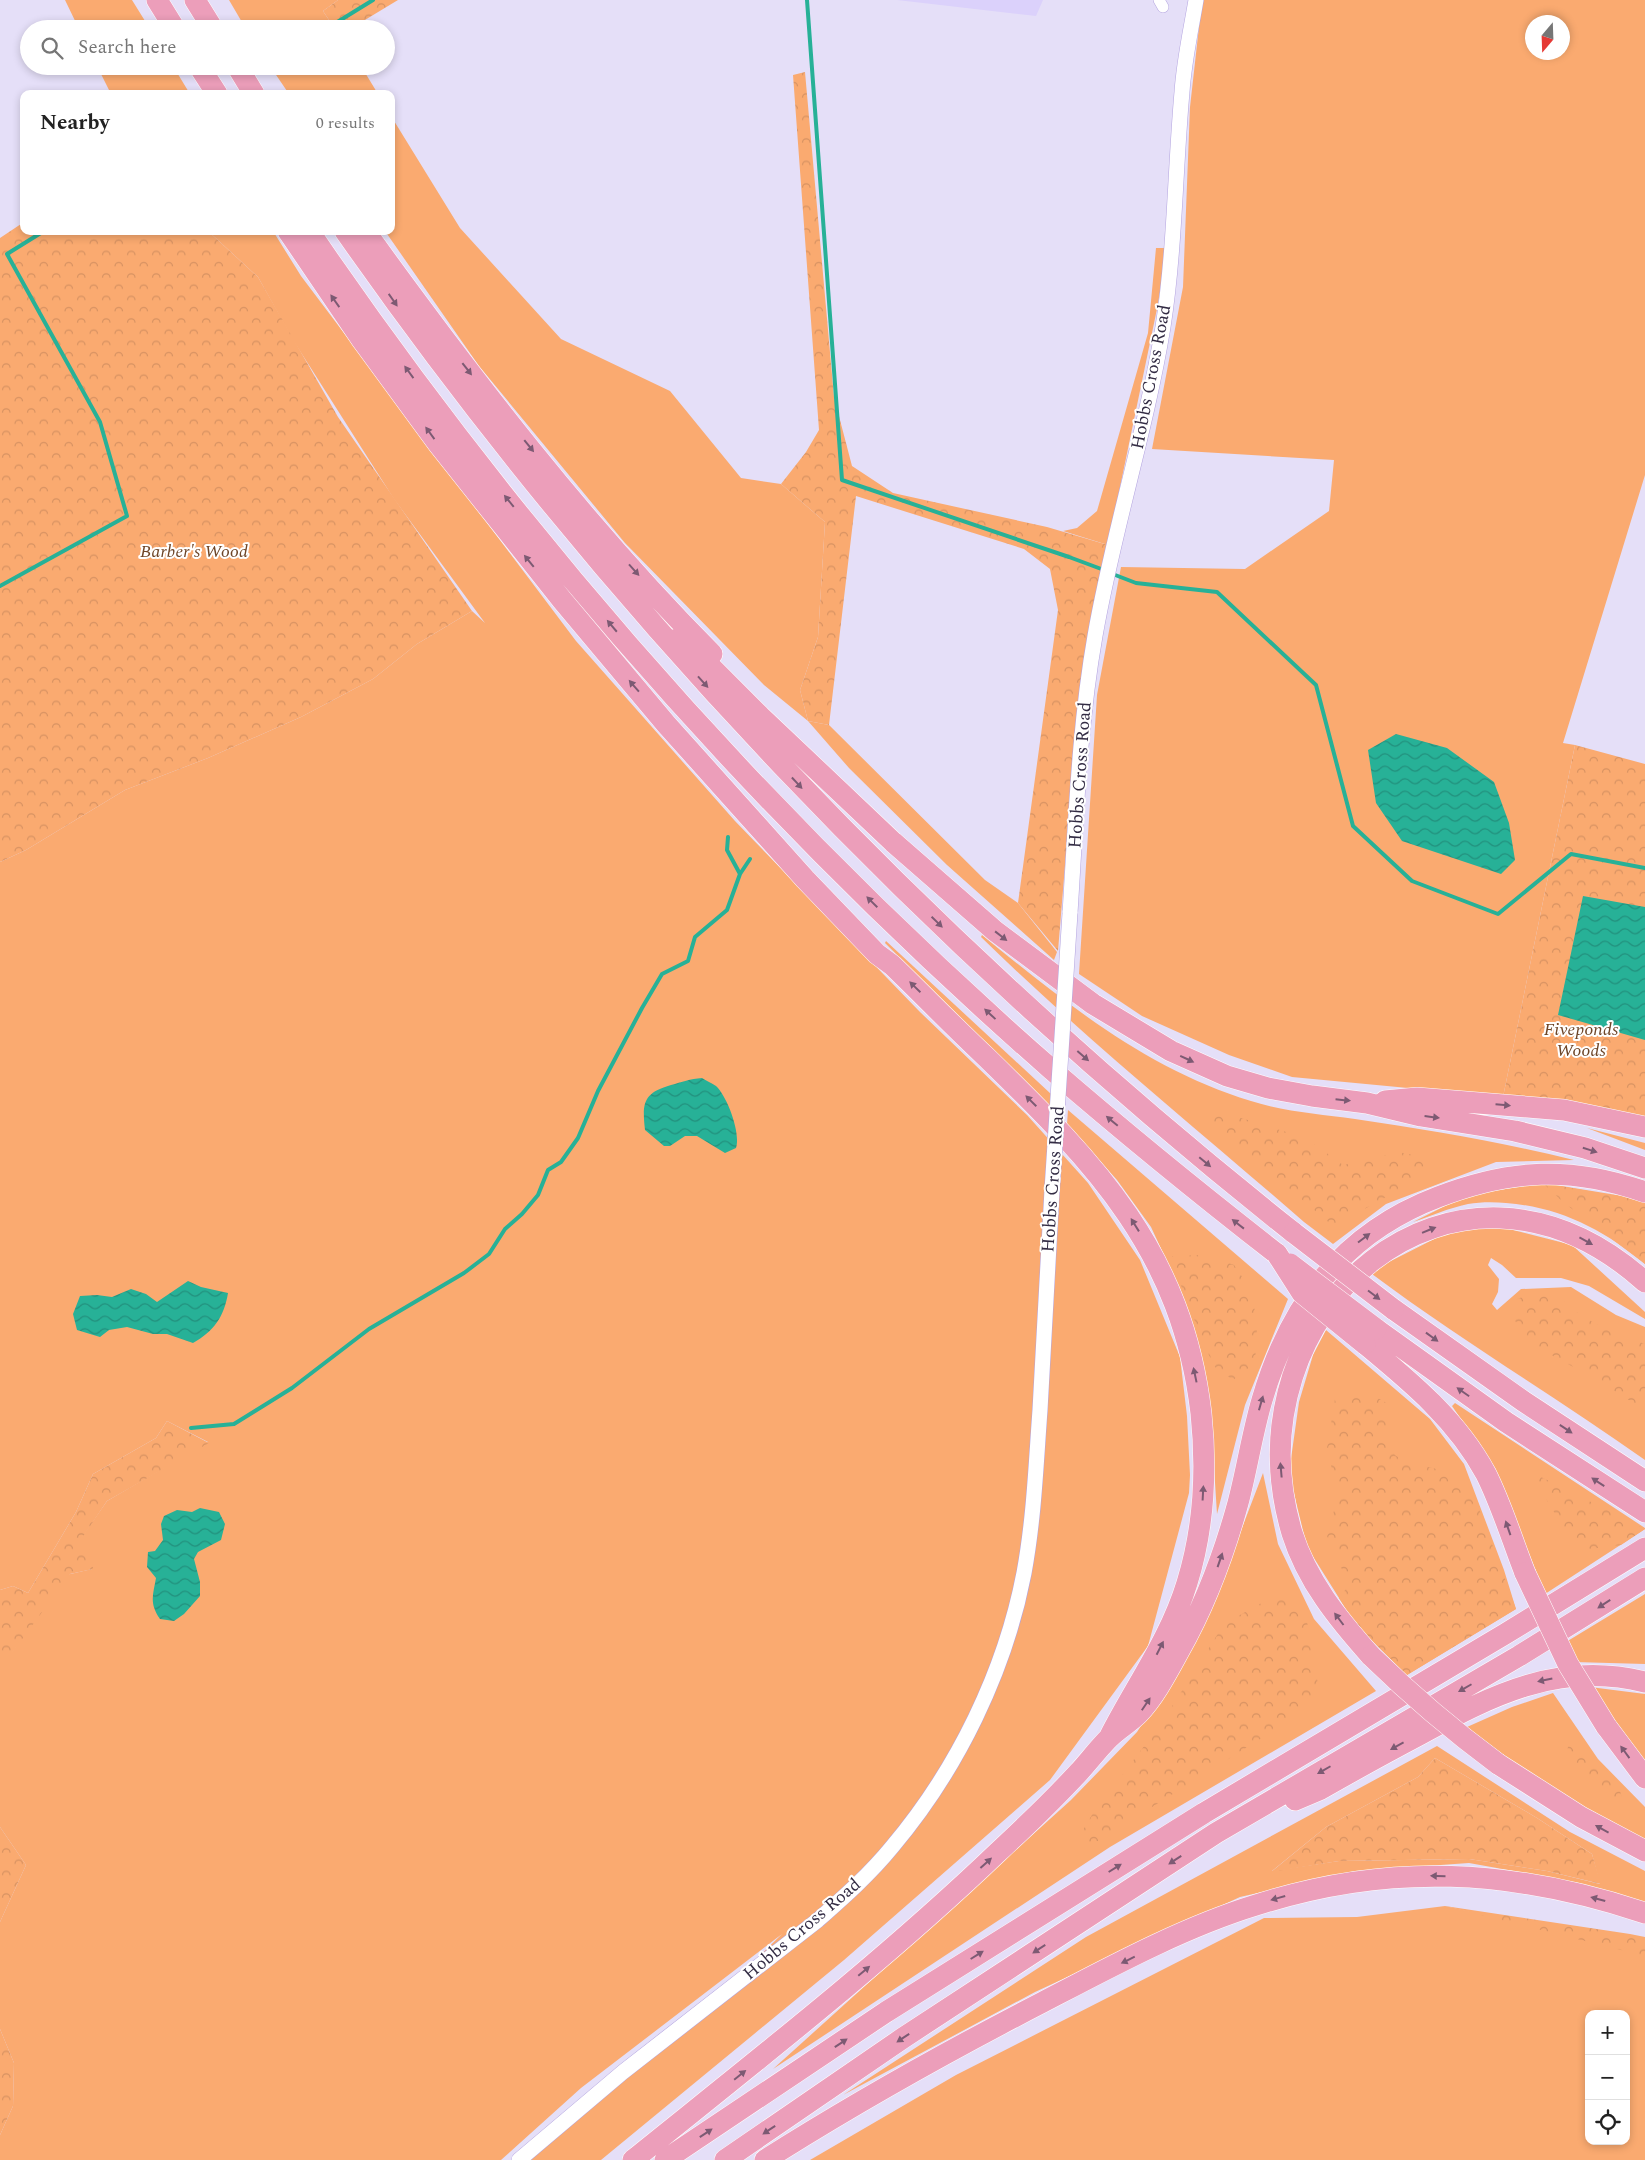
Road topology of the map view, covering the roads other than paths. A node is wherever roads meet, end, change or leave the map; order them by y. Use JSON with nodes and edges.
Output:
{"nodes":[{"id":1,"x":156,"y":0,"type":"edge"},
{"id":2,"x":195,"y":0,"type":"edge"},
{"id":3,"x":1196,"y":0,"type":"edge"},
{"id":4,"x":169,"y":20,"type":"edge"},
{"id":5,"x":207,"y":20,"type":"edge"},
{"id":6,"x":195,"y":75,"type":"edge"},
{"id":7,"x":205,"y":75,"type":"edge"},
{"id":8,"x":242,"y":75,"type":"edge"},
{"id":9,"x":199,"y":90,"type":"edge"},
{"id":10,"x":214,"y":90,"type":"edge"},
{"id":11,"x":252,"y":90,"type":"edge"},
{"id":12,"x":291,"y":235,"type":"edge"},
{"id":13,"x":312,"y":235,"type":"edge"},
{"id":14,"x":348,"y":235,"type":"edge"},
{"id":15,"x":368,"y":235,"type":"edge"},
{"id":16,"x":660,"y":632,"type":"junction"},
{"id":17,"x":644,"y":663,"type":"junction"},
{"id":18,"x":925,"y":869,"type":"junction"},
{"id":19,"x":892,"y":965,"type":"junction"},
{"id":20,"x":1367,"y":1103,"type":"junction"},
{"id":21,"x":1645,"y":1127,"type":"edge"},
{"id":22,"x":1645,"y":1168,"type":"edge"},
{"id":23,"x":1645,"y":1192,"type":"edge"},
{"id":24,"x":1645,"y":1282,"type":"edge"},
{"id":25,"x":1370,"y":1337,"type":"junction"},
{"id":26,"x":1645,"y":1481,"type":"edge"},
{"id":27,"x":1642,"y":1510,"type":"edge"},
{"id":28,"x":1645,"y":1548,"type":"edge"},
{"id":29,"x":1645,"y":1578,"type":"edge"},
{"id":30,"x":1645,"y":1682,"type":"edge"},
{"id":31,"x":1110,"y":1736,"type":"junction"},
{"id":32,"x":1645,"y":1778,"type":"edge"},
{"id":33,"x":1216,"y":1833,"type":"junction"},
{"id":34,"x":1645,"y":1852,"type":"edge"},
{"id":35,"x":1645,"y":1913,"type":"edge"},
{"id":36,"x":519,"y":2160,"type":"edge"},
{"id":37,"x":633,"y":2160,"type":"edge"},
{"id":38,"x":665,"y":2160,"type":"edge"},
{"id":39,"x":725,"y":2160,"type":"edge"},
{"id":40,"x":765,"y":2160,"type":"edge"}],
"edges":[{"from":1,"to":4,"type":"highway"},
{"from":2,"to":5,"type":"highway"},
{"from":3,"to":36,"type":"street","name":"Hobbs Cross Road","bridge":true},
{"from":6,"to":9,"type":"highway"},
{"from":7,"to":10,"type":"highway"},
{"from":8,"to":11,"type":"highway"},
{"from":19,"to":12,"type":"highway","one_way":true},
{"from":17,"to":13,"type":"highway","one_way":true},
{"from":14,"to":16,"type":"highway","one_way":true},
{"from":15,"to":18,"type":"highway","one_way":true},
{"from":16,"to":18,"type":"highway"},
{"from":16,"to":26,"type":"highway","one_way":true,"bridge":true},
{"from":17,"to":19,"type":"highway"},
{"from":25,"to":17,"type":"highway","one_way":true,"bridge":true},
{"from":18,"to":20,"type":"highway","one_way":true},
{"from":31,"to":19,"type":"highway","one_way":true},
{"from":20,"to":21,"type":"highway","one_way":true},
{"from":20,"to":22,"type":"highway","one_way":true},
{"from":31,"to":23,"type":"highway","one_way":true},
{"from":34,"to":24,"type":"highway","one_way":true,"bridge":true},
{"from":27,"to":25,"type":"highway","one_way":true},
{"from":32,"to":25,"type":"highway","one_way":true,"bridge":true},
{"from":38,"to":28,"type":"highway","one_way":true},
{"from":29,"to":33,"type":"highway","one_way":true},
{"from":30,"to":33,"type":"highway","one_way":true},
{"from":37,"to":31,"type":"highway","one_way":true},
{"from":33,"to":39,"type":"highway","one_way":true},
{"from":35,"to":40,"type":"highway","one_way":true}]}
